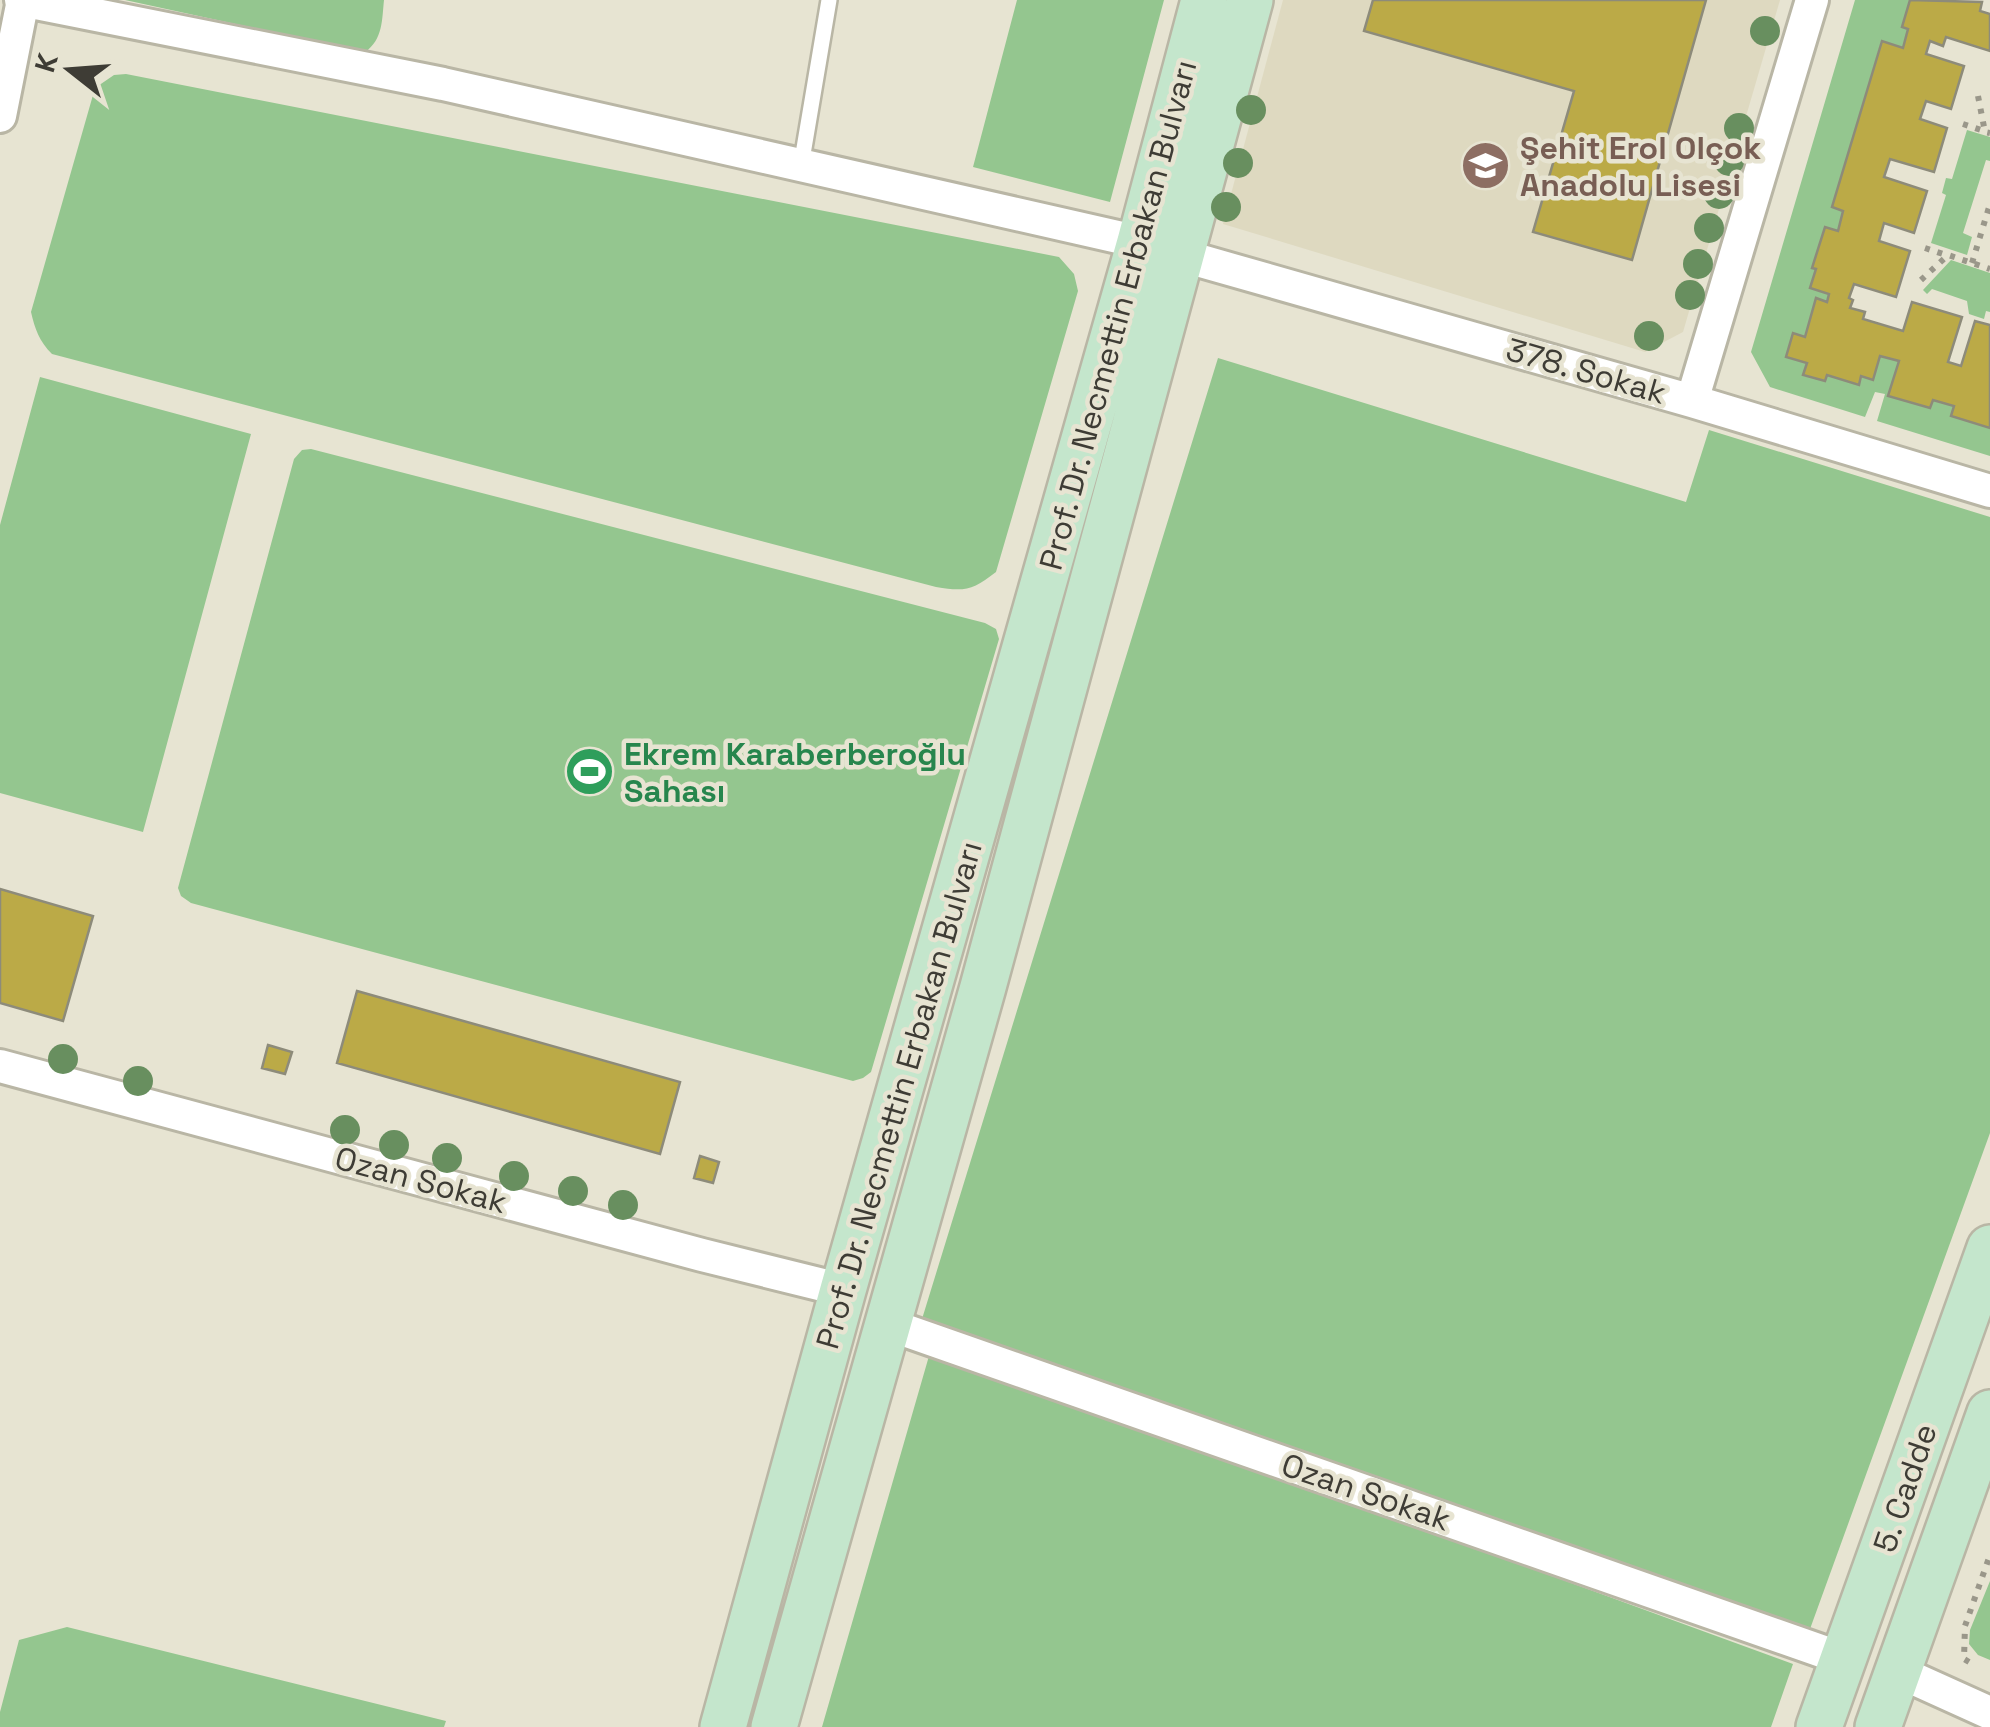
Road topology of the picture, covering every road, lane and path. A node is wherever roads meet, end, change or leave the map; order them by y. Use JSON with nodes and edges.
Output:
{"nodes":[{"id":1,"x":22,"y":0,"type":"edge"},
{"id":2,"x":829,"y":0,"type":"edge"},
{"id":3,"x":1204,"y":0,"type":"edge"},
{"id":4,"x":1250,"y":0,"type":"edge"},
{"id":5,"x":1812,"y":0,"type":"edge"},
{"id":6,"x":1978,"y":96,"type":"dead end"},
{"id":7,"x":0,"y":116,"type":"edge"},
{"id":8,"x":1963,"y":124,"type":"dead end"},
{"id":9,"x":1988,"y":132,"type":"edge"},
{"id":10,"x":802,"y":166,"type":"junction"},
{"id":11,"x":1990,"y":204,"type":"edge"},
{"id":12,"x":1160,"y":248,"type":"junction"},
{"id":13,"x":1926,"y":248,"type":"dead end"},
{"id":14,"x":1948,"y":255,"type":"junction"},
{"id":15,"x":1972,"y":263,"type":"junction"},
{"id":16,"x":1990,"y":269,"type":"edge"},
{"id":17,"x":1921,"y":280,"type":"dead end"},
{"id":18,"x":1692,"y":401,"type":"junction"},
{"id":19,"x":1990,"y":491,"type":"edge"},
{"id":20,"x":0,"y":1066,"type":"edge"},
{"id":21,"x":1990,"y":1248,"type":"edge"},
{"id":22,"x":843,"y":1290,"type":"junction"},
{"id":23,"x":886,"y":1329,"type":"junction"},
{"id":24,"x":1990,"y":1413,"type":"edge"},
{"id":25,"x":1990,"y":1555,"type":"edge"},
{"id":26,"x":1990,"y":1586,"type":"edge"},
{"id":27,"x":1977,"y":1592,"type":"junction"},
{"id":28,"x":1844,"y":1659,"type":"junction"},
{"id":29,"x":1977,"y":1665,"type":"dead end"},
{"id":30,"x":1897,"y":1671,"type":"junction"},
{"id":31,"x":1990,"y":1713,"type":"edge"},
{"id":32,"x":724,"y":1727,"type":"edge"},
{"id":33,"x":774,"y":1727,"type":"edge"},
{"id":34,"x":1819,"y":1727,"type":"edge"},
{"id":35,"x":1878,"y":1727,"type":"edge"}],
"edges":[{"from":1,"to":7,"type":"street"},
{"from":1,"to":10,"type":"street","name":"378. Sokak"},
{"from":2,"to":10,"type":"lane"},
{"from":3,"to":12,"type":"main road","name":"Prof. Dr. Necmettin Erbakan Bulvarı"},
{"from":4,"to":12,"type":"main road","name":"Prof. Dr. Necmettin Erbakan Bulvarı"},
{"from":5,"to":18,"type":"street"},
{"from":6,"to":9,"type":"path"},
{"from":8,"to":9,"type":"path"},
{"from":10,"to":12,"type":"street","name":"378. Sokak"},
{"from":11,"to":15,"type":"path"},
{"from":12,"to":18,"type":"street","name":"378. Sokak"},
{"from":12,"to":22,"type":"main road","name":"Prof. Dr. Necmettin Erbakan Bulvarı"},
{"from":12,"to":23,"type":"main road","name":"Prof. Dr. Necmettin Erbakan Bulvarı"},
{"from":13,"to":14,"type":"path"},
{"from":14,"to":15,"type":"path"},
{"from":14,"to":17,"type":"path"},
{"from":15,"to":16,"type":"path"},
{"from":18,"to":19,"type":"street","name":"378. Sokak"},
{"from":20,"to":22,"type":"street","name":"Ozan Sokak"},
{"from":21,"to":28,"type":"main road","name":"5. Cadde"},
{"from":22,"to":32,"type":"main road","name":"Prof. Dr. Necmettin Erbakan Bulvarı"},
{"from":23,"to":28,"type":"street","name":"Ozan Sokak"},
{"from":23,"to":33,"type":"main road","name":"Prof. Dr. Necmettin Erbakan Bulvarı"},
{"from":24,"to":30,"type":"main road","name":"5. Cadde"},
{"from":25,"to":27,"type":"path"},
{"from":26,"to":27,"type":"path"},
{"from":27,"to":29,"type":"path"},
{"from":28,"to":34,"type":"main road","name":"5. Cadde"},
{"from":30,"to":31,"type":"street"},
{"from":30,"to":35,"type":"main road","name":"5. Cadde"}]}
